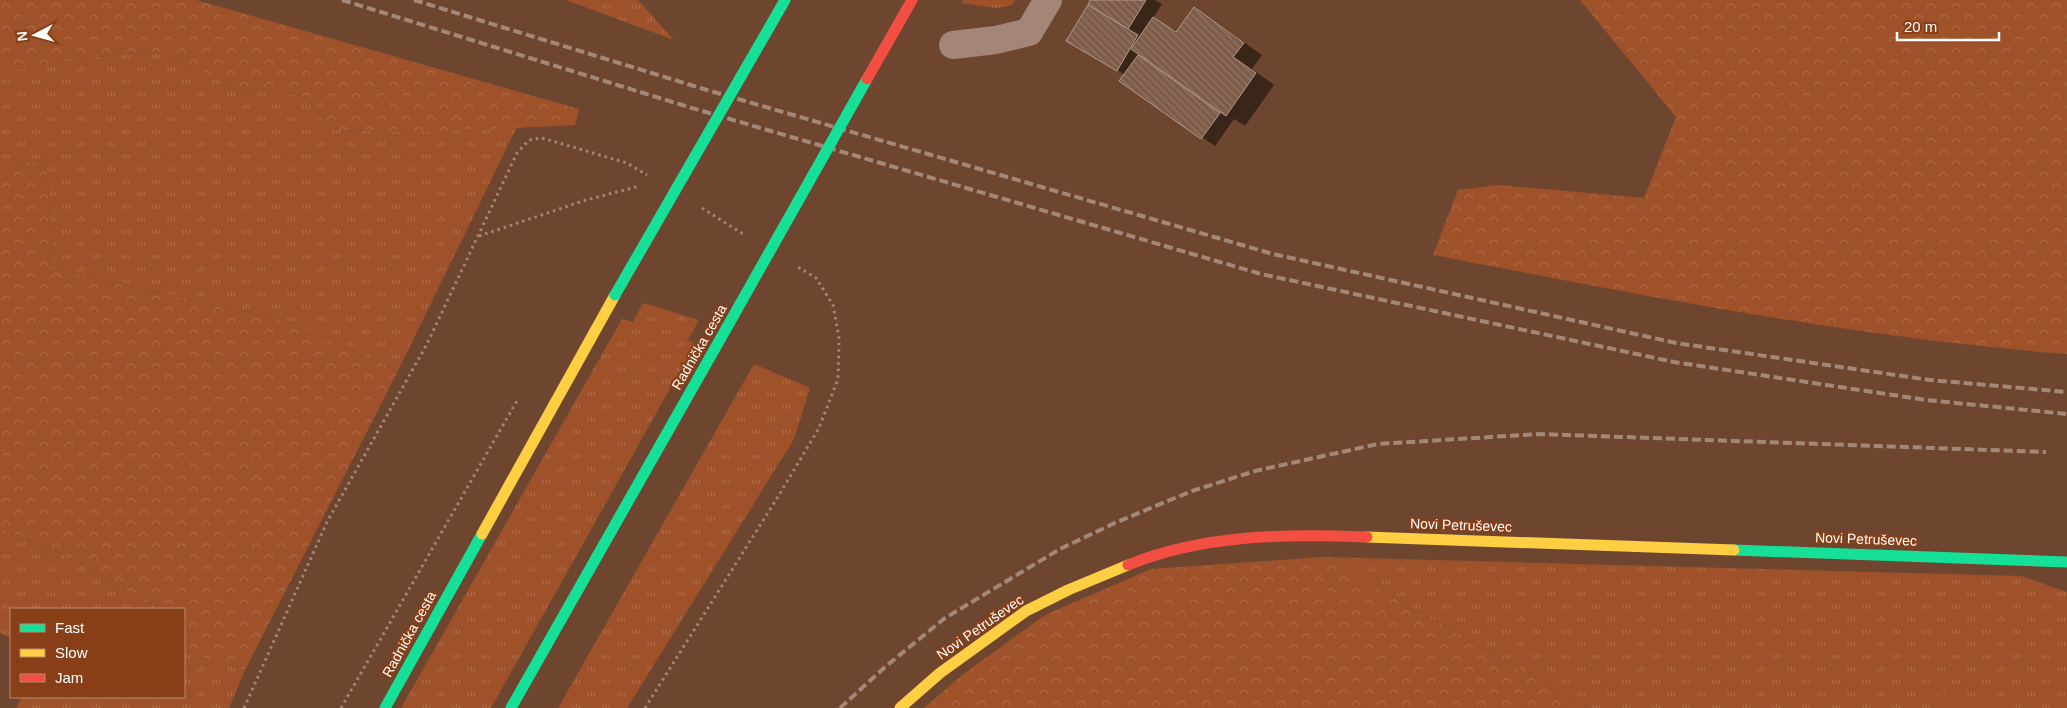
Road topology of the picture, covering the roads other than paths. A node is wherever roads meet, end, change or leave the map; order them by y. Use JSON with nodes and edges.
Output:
{"nodes":[{"id":1,"x":785,"y":0,"type":"edge"},
{"id":2,"x":912,"y":0,"type":"edge"},
{"id":3,"x":1048,"y":0,"type":"edge"},
{"id":4,"x":953,"y":45,"type":"dead end"},
{"id":5,"x":2067,"y":562,"type":"edge"},
{"id":6,"x":385,"y":708,"type":"edge"},
{"id":7,"x":511,"y":708,"type":"edge"},
{"id":8,"x":900,"y":708,"type":"edge"}],
"edges":[{"from":1,"to":6,"type":"main road","name":"Radnička cesta","bridge":true},
{"from":2,"to":7,"type":"main road","name":"Radnička cesta","bridge":true},
{"from":3,"to":4,"type":"street"},
{"from":5,"to":8,"type":"main road","name":"Novi Petruševec"}]}
